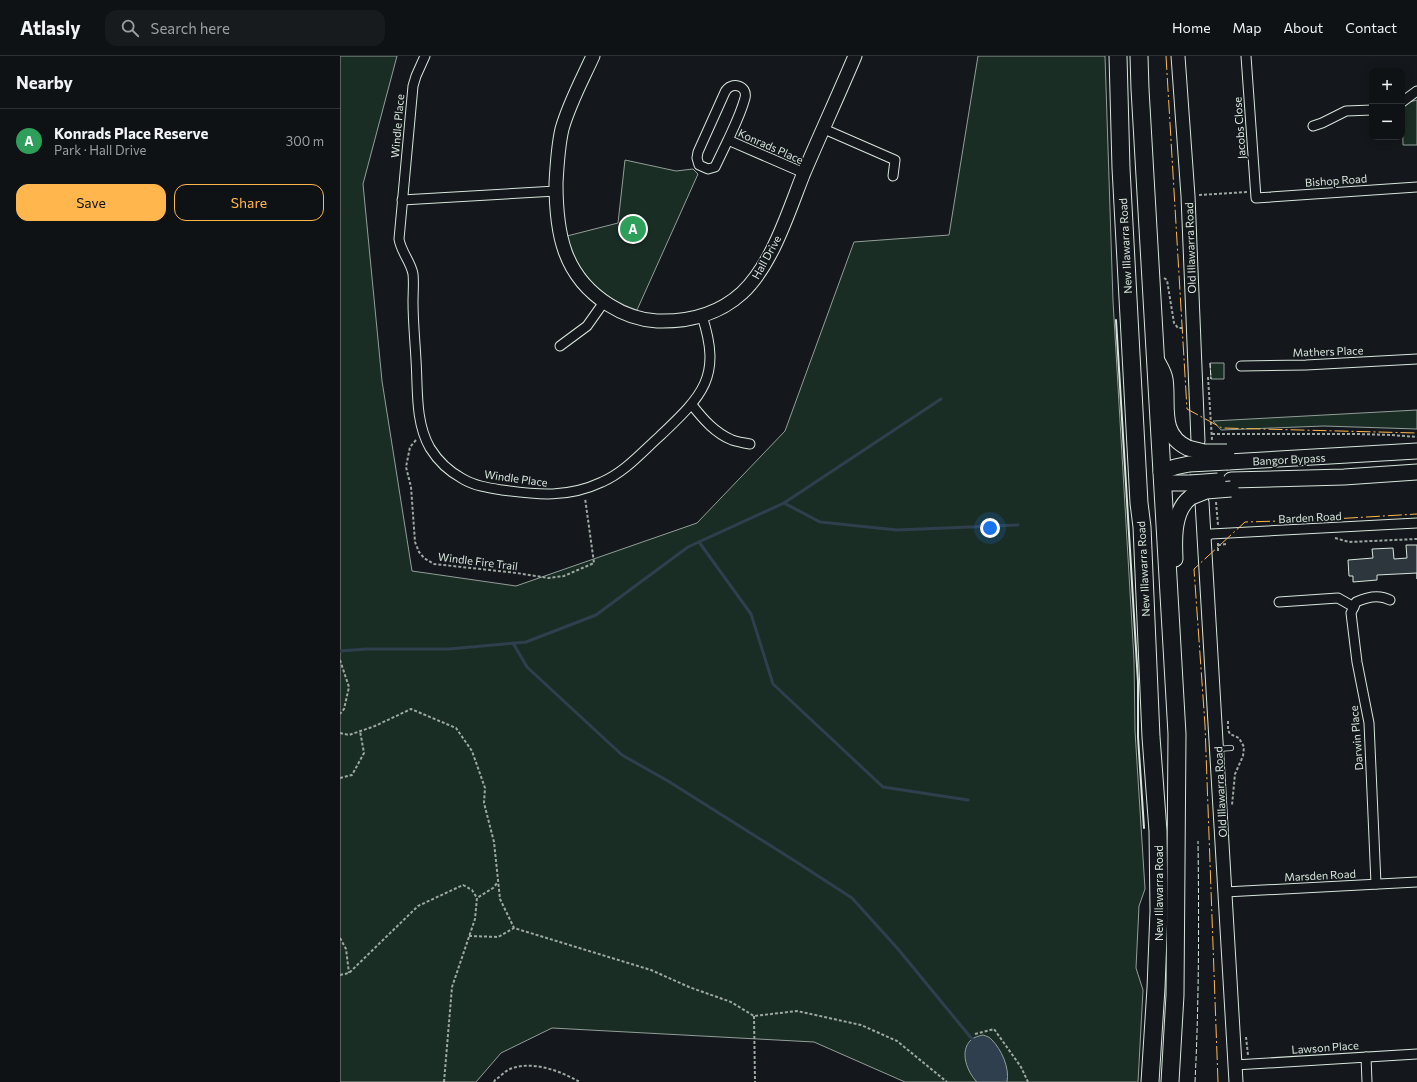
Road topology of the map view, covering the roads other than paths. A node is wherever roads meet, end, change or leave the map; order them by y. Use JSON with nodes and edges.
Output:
{"nodes":[{"id":1,"x":425,"y":56,"type":"edge"},
{"id":2,"x":593,"y":56,"type":"edge"},
{"id":3,"x":855,"y":56,"type":"edge"},
{"id":4,"x":1118,"y":56,"type":"edge"},
{"id":5,"x":1139,"y":56,"type":"edge"},
{"id":6,"x":1178,"y":56,"type":"edge"},
{"id":7,"x":1246,"y":56,"type":"edge"},
{"id":8,"x":1417,"y":91,"type":"edge"},
{"id":9,"x":1405,"y":100,"type":"edge"},
{"id":10,"x":1369,"y":110,"type":"edge"},
{"id":11,"x":1313,"y":126,"type":"dead end"},
{"id":12,"x":824,"y":129,"type":"junction"},
{"id":13,"x":728,"y":140,"type":"junction"},
{"id":14,"x":804,"y":173,"type":"junction"},
{"id":15,"x":893,"y":176,"type":"dead end"},
{"id":16,"x":1417,"y":188,"type":"edge"},
{"id":17,"x":556,"y":191,"type":"junction"},
{"id":18,"x":1256,"y":195,"type":"joint"},
{"id":19,"x":402,"y":200,"type":"junction"},
{"id":20,"x":604,"y":302,"type":"junction"},
{"id":21,"x":702,"y":316,"type":"junction"},
{"id":22,"x":560,"y":346,"type":"dead end"},
{"id":23,"x":1156,"y":358,"type":"junction"},
{"id":24,"x":1417,"y":359,"type":"edge"},
{"id":25,"x":1240,"y":366,"type":"dead end"},
{"id":26,"x":692,"y":405,"type":"junction"},
{"id":27,"x":750,"y":444,"type":"dead end"},
{"id":28,"x":1193,"y":445,"type":"junction"},
{"id":29,"x":1417,"y":451,"type":"edge"},
{"id":30,"x":1228,"y":457,"type":"junction"},
{"id":31,"x":1417,"y":472,"type":"edge"},
{"id":32,"x":1162,"y":477,"type":"junction"},
{"id":33,"x":1139,"y":482,"type":"junction"},
{"id":34,"x":1194,"y":494,"type":"junction"},
{"id":35,"x":1417,"y":524,"type":"edge"},
{"id":36,"x":1204,"y":537,"type":"junction"},
{"id":37,"x":1168,"y":596,"type":"junction"},
{"id":38,"x":1390,"y":600,"type":"dead end"},
{"id":39,"x":1279,"y":602,"type":"dead end"},
{"id":40,"x":1354,"y":607,"type":"junction"},
{"id":41,"x":1231,"y":748,"type":"dead end"},
{"id":42,"x":1217,"y":749,"type":"junction"},
{"id":43,"x":1417,"y":882,"type":"edge"},
{"id":44,"x":1376,"y":884,"type":"junction"},
{"id":45,"x":1225,"y":892,"type":"junction"},
{"id":46,"x":1417,"y":1054,"type":"edge"},
{"id":47,"x":1366,"y":1057,"type":"junction"},
{"id":48,"x":1235,"y":1065,"type":"junction"},
{"id":49,"x":1150,"y":1082,"type":"edge"},
{"id":50,"x":1170,"y":1082,"type":"edge"},
{"id":51,"x":1236,"y":1082,"type":"edge"},
{"id":52,"x":1368,"y":1082,"type":"edge"}],
"edges":[{"from":1,"to":19,"type":"street","name":"Windle Place"},
{"from":2,"to":17,"type":"street","name":"Hall Drive"},
{"from":3,"to":12,"type":"street","name":"Hall Drive"},
{"from":4,"to":33,"type":"highway","name":"New Illawarra Road"},
{"from":5,"to":23,"type":"highway","name":"New Illawarra Road"},
{"from":6,"to":28,"type":"street","name":"Old Illawarra Road"},
{"from":7,"to":18,"type":"street","name":"Jacobs Close"},
{"from":8,"to":9,"type":"street"},
{"from":10,"to":11,"type":"street"},
{"from":12,"to":14,"type":"street","name":"Hall Drive"},
{"from":12,"to":15,"type":"street"},
{"from":13,"to":13,"type":"street","name":"Konrads Place"},
{"from":13,"to":14,"type":"street","name":"Konrads Place"},
{"from":14,"to":21,"type":"street","name":"Hall Drive"},
{"from":16,"to":18,"type":"street","name":"Bishop Road"},
{"from":17,"to":19,"type":"street"},
{"from":17,"to":20,"type":"street","name":"Hall Drive"},
{"from":19,"to":26,"type":"street","name":"Windle Place"},
{"from":20,"to":21,"type":"street","name":"Hall Drive"},
{"from":20,"to":22,"type":"street"},
{"from":21,"to":26,"type":"street","name":"Windle Place"},
{"from":23,"to":28,"type":"main road"},
{"from":23,"to":32,"type":"highway","name":"New Illawarra Road"},
{"from":24,"to":25,"type":"street","name":"Mathers Place"},
{"from":26,"to":27,"type":"street"},
{"from":28,"to":30,"type":"main road","bridge":true},
{"from":29,"to":30,"type":"main road","name":"Bangor Bypass"},
{"from":30,"to":32,"type":"main road","name":"Bangor Bypass","bridge":true},
{"from":31,"to":34,"type":"main road","name":"Bangor Bypass","bridge":true},
{"from":32,"to":33,"type":"highway"},
{"from":32,"to":34,"type":"main road","name":"Bangor Bypass"},
{"from":32,"to":37,"type":"highway","name":"New Illawarra Road"},
{"from":33,"to":49,"type":"highway","name":"New Illawarra Road"},
{"from":34,"to":36,"type":"street","name":"Old Illawarra Road"},
{"from":34,"to":37,"type":"main road"},
{"from":35,"to":36,"type":"street","name":"Barden Road"},
{"from":36,"to":42,"type":"street","name":"Old Illawarra Road"},
{"from":37,"to":50,"type":"highway","name":"New Illawarra Road"},
{"from":38,"to":40,"type":"street"},
{"from":39,"to":40,"type":"street"},
{"from":40,"to":44,"type":"street","name":"Darwin Place"},
{"from":41,"to":42,"type":"lane"},
{"from":42,"to":45,"type":"street","name":"Old Illawarra Road"},
{"from":43,"to":44,"type":"street","name":"Marsden Road"},
{"from":44,"to":45,"type":"street","name":"Marsden Road"},
{"from":45,"to":48,"type":"street","name":"Old Illawarra Road"},
{"from":46,"to":47,"type":"street","name":"Lawson Place"},
{"from":47,"to":48,"type":"street","name":"Lawson Place"},
{"from":47,"to":52,"type":"street"},
{"from":48,"to":51,"type":"street","name":"Old Illawarra Road"}]}
